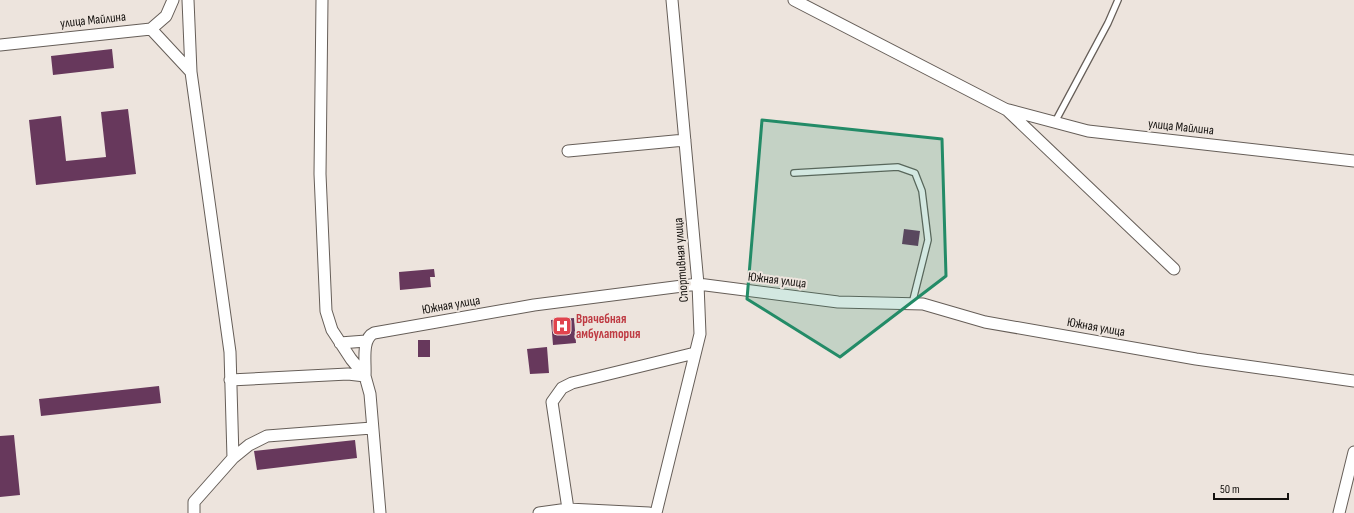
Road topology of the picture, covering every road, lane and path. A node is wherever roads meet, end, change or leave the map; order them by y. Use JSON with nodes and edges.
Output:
{"nodes":[{"id":1,"x":173,"y":0,"type":"edge"},
{"id":2,"x":188,"y":0,"type":"edge"},
{"id":3,"x":322,"y":0,"type":"edge"},
{"id":4,"x":672,"y":0,"type":"edge"},
{"id":5,"x":794,"y":0,"type":"edge"},
{"id":6,"x":1118,"y":0,"type":"edge"},
{"id":7,"x":151,"y":29,"type":"junction"},
{"id":8,"x":0,"y":45,"type":"edge"},
{"id":9,"x":191,"y":72,"type":"junction"},
{"id":10,"x":1007,"y":110,"type":"junction"},
{"id":11,"x":1055,"y":122,"type":"junction"},
{"id":12,"x":685,"y":140,"type":"junction"},
{"id":13,"x":568,"y":151,"type":"dead end"},
{"id":14,"x":1354,"y":161,"type":"edge"},
{"id":15,"x":794,"y":173,"type":"dead end"},
{"id":16,"x":1174,"y":269,"type":"dead end"},
{"id":17,"x":698,"y":284,"type":"junction"},
{"id":18,"x":912,"y":304,"type":"junction"},
{"id":19,"x":366,"y":341,"type":"junction"},
{"id":20,"x":340,"y":343,"type":"junction"},
{"id":21,"x":695,"y":353,"type":"junction"},
{"id":22,"x":366,"y":376,"type":"junction"},
{"id":23,"x":230,"y":380,"type":"junction"},
{"id":24,"x":1354,"y":381,"type":"edge"},
{"id":25,"x":372,"y":428,"type":"junction"},
{"id":26,"x":1354,"y":452,"type":"edge"},
{"id":27,"x":233,"y":458,"type":"junction"},
{"id":28,"x":568,"y":509,"type":"junction"},
{"id":29,"x":194,"y":513,"type":"edge"},
{"id":30,"x":380,"y":513,"type":"edge"},
{"id":31,"x":539,"y":513,"type":"edge"},
{"id":32,"x":649,"y":513,"type":"edge"},
{"id":33,"x":656,"y":513,"type":"edge"},
{"id":34,"x":1339,"y":513,"type":"edge"}],
"edges":[{"from":1,"to":7,"type":"street"},
{"from":2,"to":9,"type":"street"},
{"from":3,"to":20,"type":"street"},
{"from":4,"to":12,"type":"street","name":"Спортивная улица"},
{"from":5,"to":10,"type":"street","name":"улица Майлина"},
{"from":6,"to":11,"type":"lane"},
{"from":7,"to":8,"type":"street","name":"улица Майлина"},
{"from":7,"to":9,"type":"street"},
{"from":9,"to":23,"type":"street"},
{"from":10,"to":11,"type":"street","name":"улица Майлина"},
{"from":10,"to":16,"type":"street","name":"улица Майлина"},
{"from":11,"to":14,"type":"street","name":"улица Майлина"},
{"from":12,"to":13,"type":"street"},
{"from":12,"to":17,"type":"street","name":"Спортивная улица"},
{"from":15,"to":18,"type":"lane"},
{"from":17,"to":18,"type":"street","name":"Южная улица"},
{"from":17,"to":19,"type":"street","name":"Южная улица"},
{"from":17,"to":21,"type":"street","name":"Спортивная улица"},
{"from":18,"to":24,"type":"street","name":"Южная улица"},
{"from":19,"to":20,"type":"street"},
{"from":19,"to":22,"type":"street"},
{"from":20,"to":22,"type":"street"},
{"from":21,"to":28,"type":"street"},
{"from":21,"to":33,"type":"street","name":"Спортивная улица"},
{"from":22,"to":23,"type":"street"},
{"from":22,"to":25,"type":"street"},
{"from":23,"to":27,"type":"street"},
{"from":25,"to":27,"type":"street"},
{"from":25,"to":30,"type":"street"},
{"from":26,"to":34,"type":"street"},
{"from":27,"to":29,"type":"street"},
{"from":28,"to":31,"type":"street"},
{"from":28,"to":32,"type":"street"}]}
